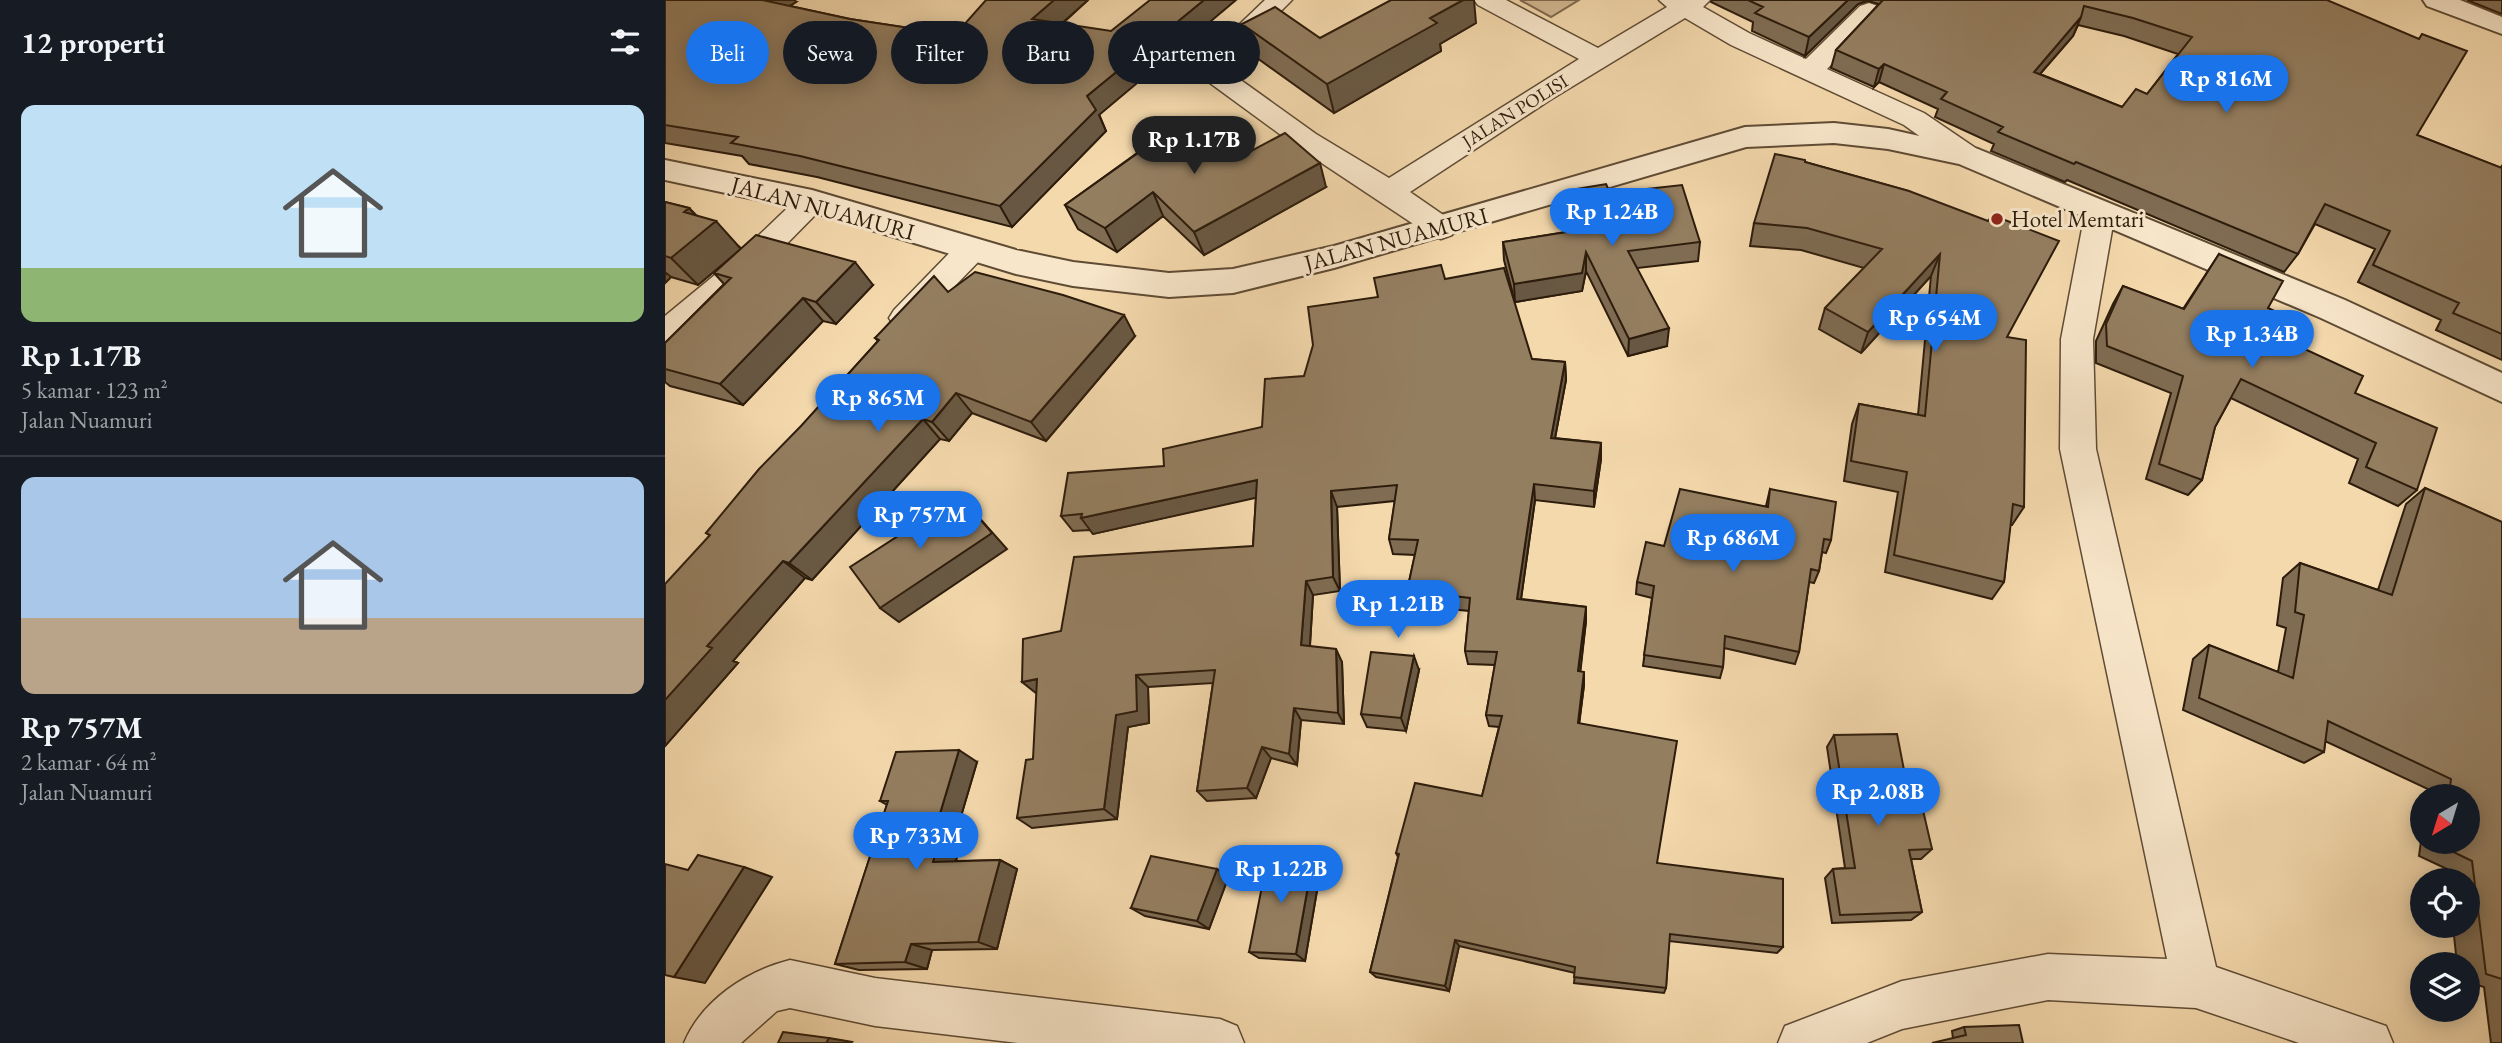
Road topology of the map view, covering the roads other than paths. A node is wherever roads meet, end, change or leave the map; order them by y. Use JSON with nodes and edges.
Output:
{"nodes":[{"id":1,"x":1279,"y":0,"type":"edge"},
{"id":2,"x":1487,"y":0,"type":"edge"},
{"id":3,"x":2436,"y":0,"type":"edge"},
{"id":4,"x":1685,"y":2,"type":"edge"},
{"id":5,"x":1869,"y":11,"type":"edge"},
{"id":6,"x":2502,"y":26,"type":"edge"},
{"id":7,"x":1599,"y":59,"type":"junction"},
{"id":8,"x":1810,"y":70,"type":"junction"},
{"id":9,"x":1967,"y":156,"type":"junction"},
{"id":10,"x":669,"y":175,"type":"edge"},
{"id":11,"x":1389,"y":192,"type":"junction"},
{"id":12,"x":812,"y":201,"type":"junction"},
{"id":13,"x":2100,"y":213,"type":"junction"},
{"id":14,"x":1441,"y":228,"type":"junction"},
{"id":15,"x":971,"y":249,"type":"junction"},
{"id":16,"x":665,"y":334,"type":"edge"},
{"id":17,"x":887,"y":337,"type":"edge"},
{"id":18,"x":2502,"y":388,"type":"edge"},
{"id":19,"x":2196,"y":984,"type":"junction"},
{"id":20,"x":708,"y":1043,"type":"edge"},
{"id":21,"x":1220,"y":1043,"type":"edge"},
{"id":22,"x":1802,"y":1043,"type":"edge"},
{"id":23,"x":2369,"y":1043,"type":"edge"}],
"edges":[{"from":1,"to":11,"type":"street"},
{"from":2,"to":7,"type":"street"},
{"from":3,"to":6,"type":"street"},
{"from":4,"to":7,"type":"street","name":"JALAN POLISI"},
{"from":4,"to":8,"type":"street"},
{"from":5,"to":8,"type":"street"},
{"from":7,"to":11,"type":"street","name":"JALAN POLISI"},
{"from":8,"to":9,"type":"street"},
{"from":9,"to":13,"type":"street","name":"JALAN NUAMURI"},
{"from":9,"to":14,"type":"street","name":"JALAN NUAMURI"},
{"from":10,"to":12,"type":"street","name":"JALAN NUAMURI"},
{"from":11,"to":14,"type":"street"},
{"from":12,"to":15,"type":"street","name":"JALAN NUAMURI"},
{"from":12,"to":16,"type":"street"},
{"from":13,"to":18,"type":"street","name":"JALAN NUAMURI"},
{"from":13,"to":19,"type":"street"},
{"from":14,"to":15,"type":"street","name":"JALAN NUAMURI"},
{"from":15,"to":17,"type":"street"},
{"from":19,"to":22,"type":"street"},
{"from":19,"to":23,"type":"street"},
{"from":20,"to":21,"type":"street"}]}
